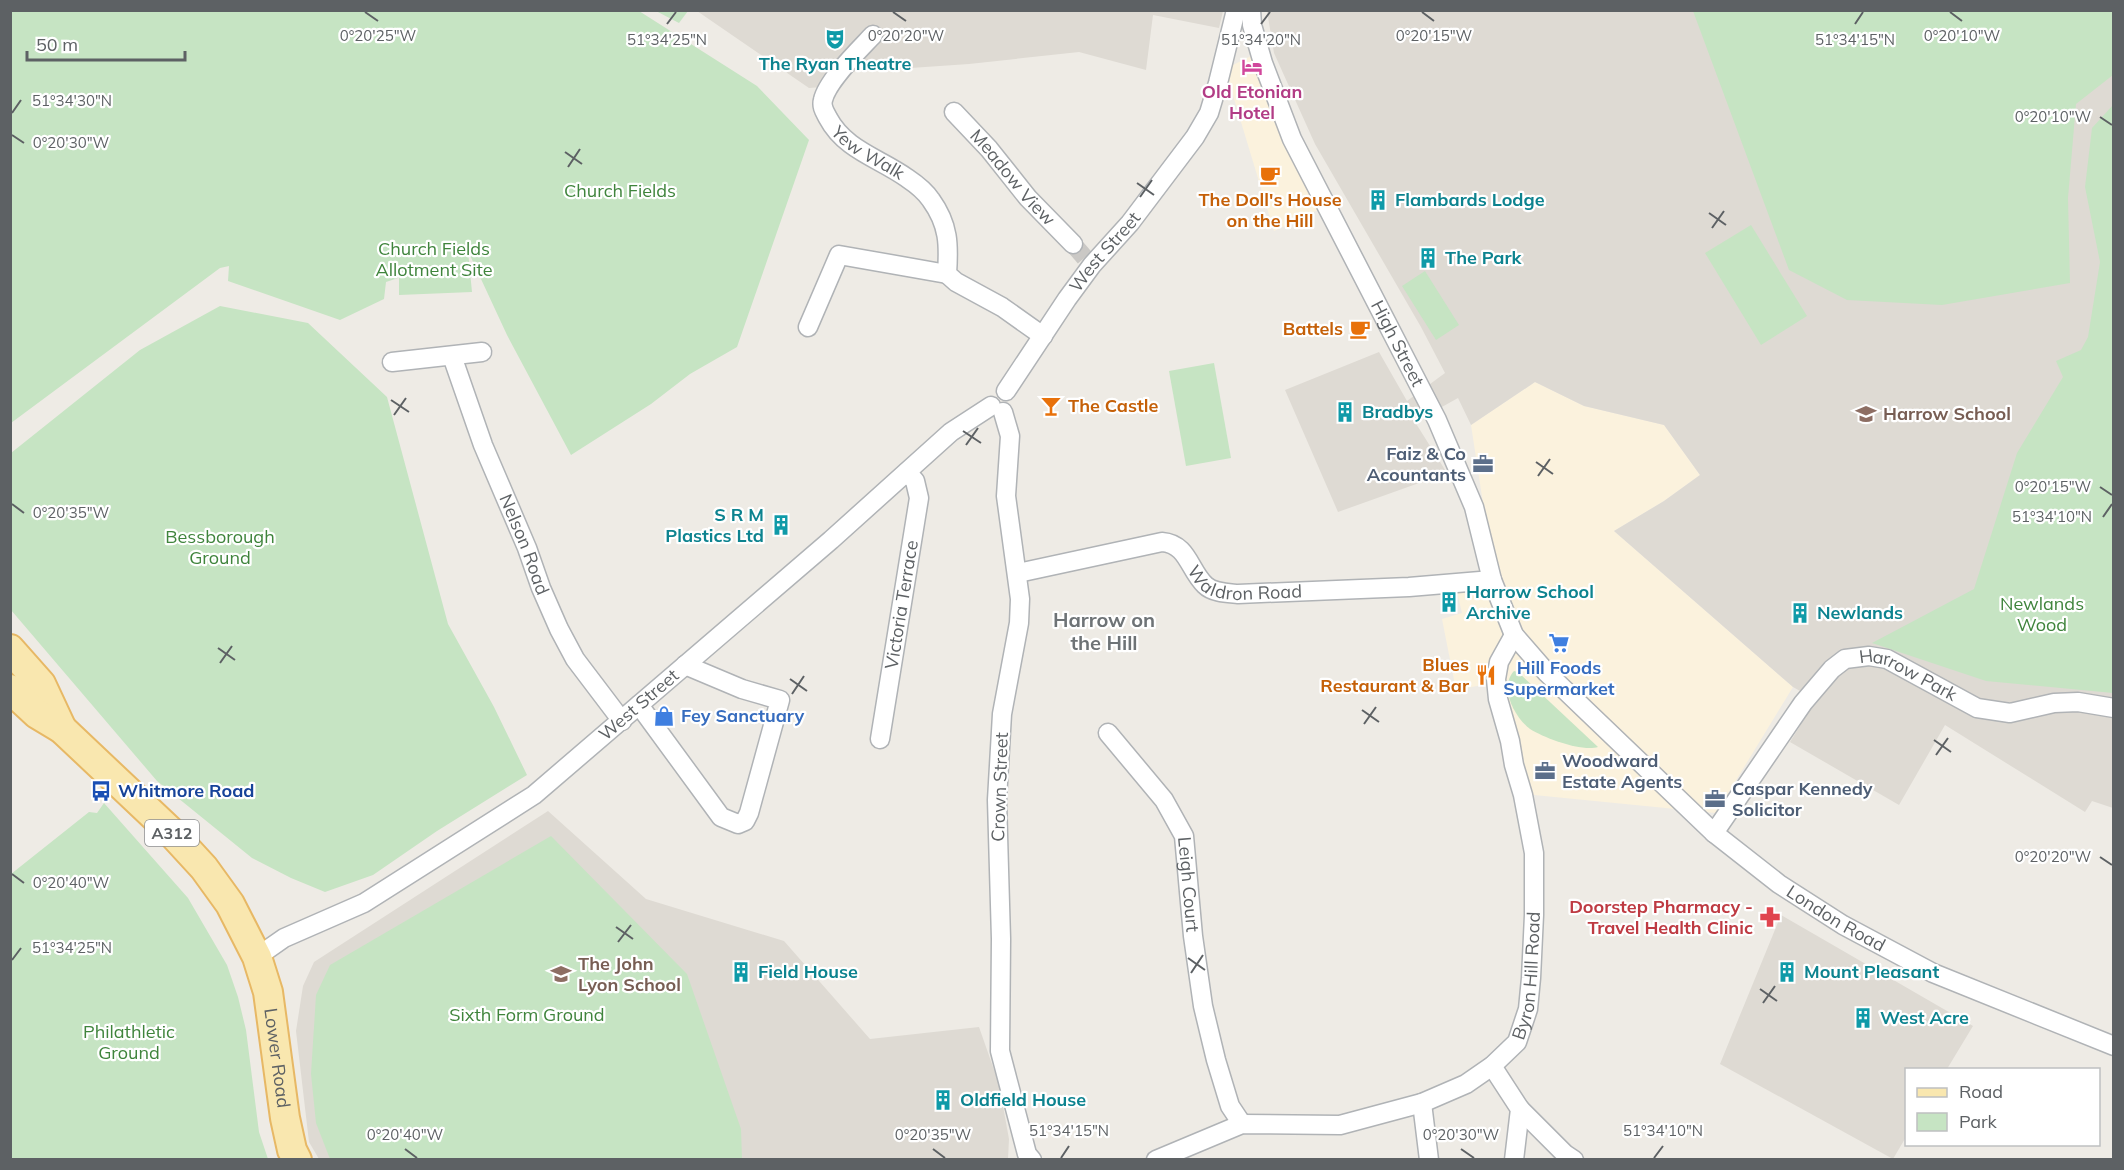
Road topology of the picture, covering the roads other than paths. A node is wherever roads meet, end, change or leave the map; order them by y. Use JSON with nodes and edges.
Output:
{"nodes":[{"id":1,"x":1236,"y":10,"type":"edge"},
{"id":2,"x":1251,"y":10,"type":"edge"},
{"id":3,"x":873,"y":35,"type":"dead end"},
{"id":4,"x":954,"y":112,"type":"dead end"},
{"id":5,"x":1083,"y":256,"type":"junction"},
{"id":6,"x":947,"y":274,"type":"junction"},
{"id":7,"x":808,"y":327,"type":"dead end"},
{"id":8,"x":1042,"y":336,"type":"junction"},
{"id":9,"x":482,"y":352,"type":"dead end"},
{"id":10,"x":452,"y":356,"type":"junction"},
{"id":11,"x":392,"y":362,"type":"dead end"},
{"id":12,"x":997,"y":409,"type":"junction"},
{"id":13,"x":907,"y":472,"type":"junction"},
{"id":14,"x":1018,"y":573,"type":"junction"},
{"id":15,"x":1492,"y":580,"type":"junction"},
{"id":16,"x":1514,"y":635,"type":"junction"},
{"id":17,"x":10,"y":649,"type":"edge"},
{"id":18,"x":685,"y":665,"type":"junction"},
{"id":19,"x":14,"y":699,"type":"edge"},
{"id":20,"x":639,"y":705,"type":"junction"},
{"id":21,"x":2114,"y":708,"type":"edge"},
{"id":22,"x":622,"y":721,"type":"junction"},
{"id":23,"x":62,"y":729,"type":"junction"},
{"id":24,"x":1108,"y":733,"type":"dead end"},
{"id":25,"x":880,"y":738,"type":"dead end"},
{"id":26,"x":1626,"y":749,"type":"joint"},
{"id":27,"x":1714,"y":833,"type":"junction"},
{"id":28,"x":257,"y":957,"type":"junction"},
{"id":29,"x":2114,"y":1046,"type":"edge"},
{"id":30,"x":1492,"y":1066,"type":"junction"},
{"id":31,"x":1422,"y":1103,"type":"junction"},
{"id":32,"x":1520,"y":1109,"type":"junction"},
{"id":33,"x":1242,"y":1124,"type":"junction"},
{"id":34,"x":297,"y":1160,"type":"edge"},
{"id":35,"x":1032,"y":1160,"type":"edge"},
{"id":36,"x":1155,"y":1160,"type":"edge"},
{"id":37,"x":1429,"y":1160,"type":"edge"},
{"id":38,"x":1514,"y":1160,"type":"edge"},
{"id":39,"x":1574,"y":1160,"type":"edge"}],
"edges":[{"from":1,"to":5,"type":"street","name":"West Street"},
{"from":2,"to":15,"type":"street","name":"High Street"},
{"from":3,"to":6,"type":"street","name":"Yew Walk"},
{"from":4,"to":5,"type":"street","name":"Meadow View"},
{"from":5,"to":8,"type":"street","name":"West Street"},
{"from":6,"to":7,"type":"street"},
{"from":6,"to":8,"type":"street"},
{"from":8,"to":12,"type":"street","name":"West Street"},
{"from":9,"to":10,"type":"street"},
{"from":10,"to":11,"type":"street"},
{"from":10,"to":22,"type":"street","name":"Nelson Road"},
{"from":12,"to":13,"type":"street","name":"West Street"},
{"from":12,"to":14,"type":"street","name":"Crown Street"},
{"from":13,"to":18,"type":"street","name":"West Street"},
{"from":13,"to":25,"type":"street","name":"Victoria Terrace"},
{"from":14,"to":15,"type":"street","name":"Waldron Road"},
{"from":14,"to":35,"type":"street","name":"Crown Street"},
{"from":15,"to":16,"type":"street","name":"High Street"},
{"from":16,"to":26,"type":"street","name":"High Street"},
{"from":16,"to":30,"type":"street","name":"Byron Hill Road"},
{"from":17,"to":23,"type":"main road","number":"A312"},
{"from":18,"to":20,"type":"street","name":"West Street"},
{"from":18,"to":20,"type":"street"},
{"from":19,"to":23,"type":"main road","number":"A312"},
{"from":20,"to":22,"type":"street","name":"West Street"},
{"from":21,"to":27,"type":"street","name":"Harrow Park"},
{"from":22,"to":28,"type":"street","name":"West Street"},
{"from":23,"to":28,"type":"main road","number":"A312"},
{"from":24,"to":33,"type":"street","name":"Leigh Court"},
{"from":26,"to":27,"type":"street","name":"London Road"},
{"from":27,"to":29,"type":"street","name":"London Road"},
{"from":28,"to":34,"type":"main road","name":"Lower Road","number":"A312"},
{"from":30,"to":31,"type":"street","name":"Byron Hill Road"},
{"from":30,"to":32,"type":"street"},
{"from":31,"to":33,"type":"street","name":"Byron Hill Road"},
{"from":31,"to":37,"type":"street"},
{"from":32,"to":38,"type":"street"},
{"from":32,"to":39,"type":"street"},
{"from":33,"to":36,"type":"street","name":"Byron Hill Road"}]}
